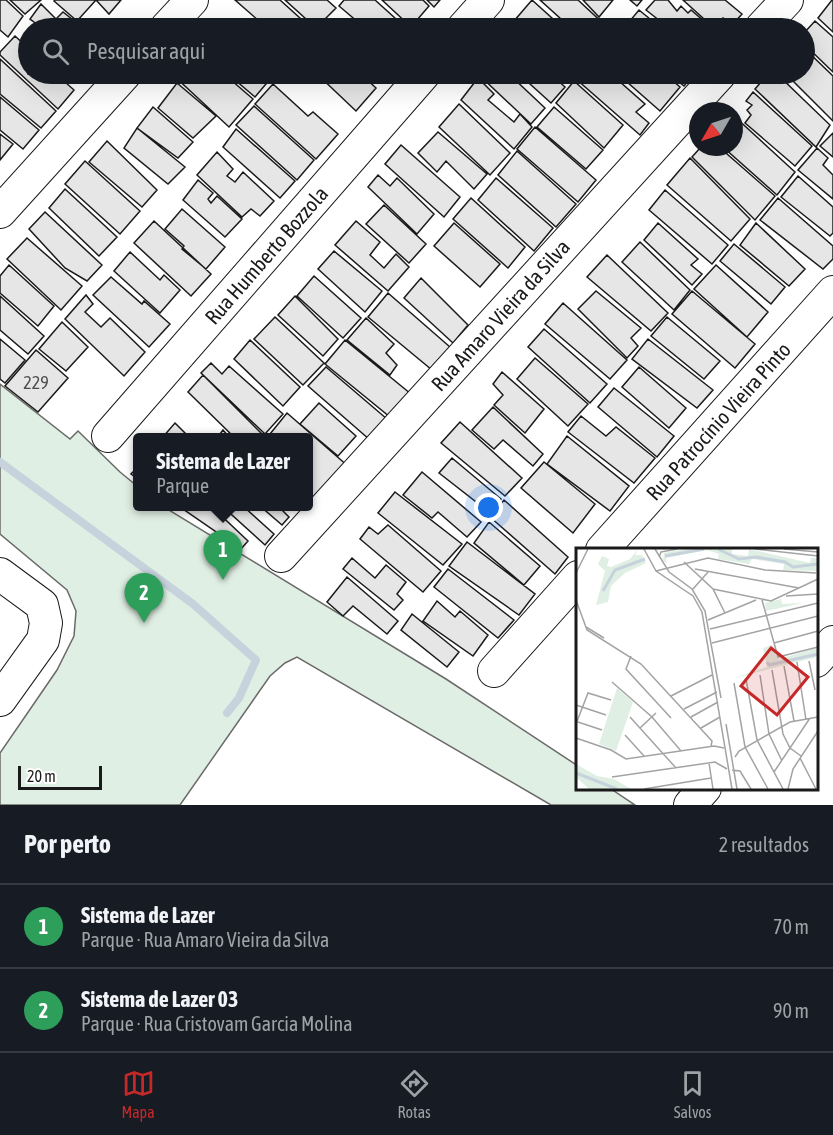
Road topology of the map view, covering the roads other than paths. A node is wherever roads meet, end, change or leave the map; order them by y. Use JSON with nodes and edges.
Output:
{"nodes":[{"id":1,"x":192,"y":0,"type":"edge"},
{"id":2,"x":488,"y":0,"type":"edge"},
{"id":3,"x":787,"y":0,"type":"edge"},
{"id":4,"x":175,"y":18,"type":"edge"},
{"id":5,"x":472,"y":18,"type":"edge"},
{"id":6,"x":770,"y":18,"type":"edge"},
{"id":7,"x":116,"y":84,"type":"edge"},
{"id":8,"x":415,"y":84,"type":"edge"},
{"id":9,"x":711,"y":84,"type":"edge"},
{"id":10,"x":0,"y":212,"type":"edge"},
{"id":11,"x":833,"y":292,"type":"edge"},
{"id":12,"x":108,"y":436,"type":"dead end"},
{"id":13,"x":604,"y":548,"type":"edge"},
{"id":14,"x":281,"y":556,"type":"dead end"},
{"id":15,"x":0,"y":574,"type":"edge"},
{"id":16,"x":576,"y":579,"type":"edge"},
{"id":17,"x":833,"y":642,"type":"edge"},
{"id":18,"x":818,"y":659,"type":"edge"},
{"id":19,"x":494,"y":671,"type":"dead end"},
{"id":20,"x":0,"y":700,"type":"edge"},
{"id":21,"x":704,"y":790,"type":"edge"},
{"id":22,"x":690,"y":805,"type":"edge"}],
"edges":[{"from":1,"to":4,"type":"street"},
{"from":2,"to":5,"type":"street"},
{"from":3,"to":6,"type":"street"},
{"from":7,"to":10,"type":"street"},
{"from":8,"to":12,"type":"street","name":"Rua Humberto Bozzola"},
{"from":9,"to":14,"type":"street","name":"Rua Amaro Vieira da Silva"},
{"from":11,"to":13,"type":"street","name":"Rua Patrocínio Vieira Pinto"},
{"from":15,"to":20,"type":"street"},
{"from":16,"to":19,"type":"street"},
{"from":17,"to":18,"type":"street"},
{"from":21,"to":22,"type":"street"}]}
